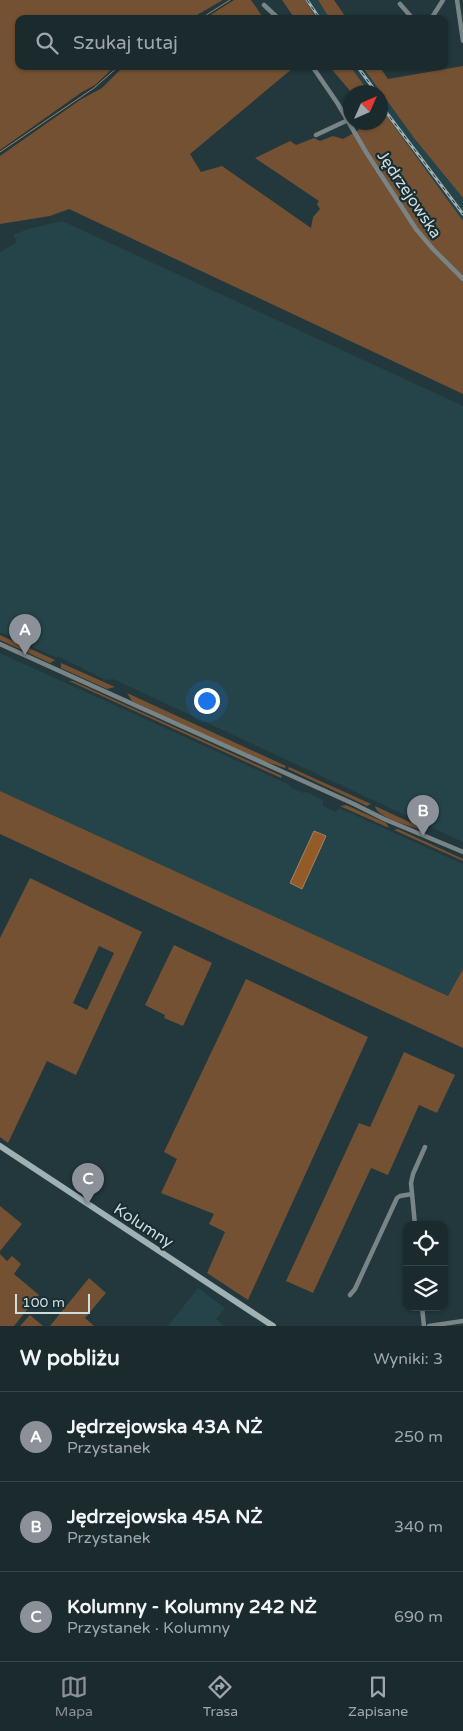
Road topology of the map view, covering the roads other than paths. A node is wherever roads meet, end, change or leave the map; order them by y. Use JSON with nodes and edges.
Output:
{"nodes":[{"id":1,"x":443,"y":0,"type":"edge"},
{"id":2,"x":457,"y":0,"type":"edge"},
{"id":3,"x":400,"y":4,"type":"dead end"},
{"id":4,"x":264,"y":5,"type":"dead end"},
{"id":5,"x":275,"y":15,"type":"edge"},
{"id":6,"x":410,"y":15,"type":"edge"},
{"id":7,"x":434,"y":15,"type":"edge"},
{"id":8,"x":463,"y":42,"type":"edge"},
{"id":9,"x":315,"y":70,"type":"edge"},
{"id":10,"x":343,"y":112,"type":"edge"},
{"id":11,"x":343,"y":122,"type":"edge"},
{"id":12,"x":354,"y":130,"type":"edge"},
{"id":13,"x":316,"y":135,"type":"dead end"},
{"id":14,"x":463,"y":279,"type":"edge"},
{"id":15,"x":0,"y":644,"type":"edge"},
{"id":16,"x":462,"y":852,"type":"edge"},
{"id":17,"x":0,"y":1146,"type":"edge"},
{"id":18,"x":425,"y":1147,"type":"dead end"},
{"id":19,"x":412,"y":1194,"type":"junction"},
{"id":20,"x":415,"y":1221,"type":"edge"},
{"id":21,"x":350,"y":1295,"type":"dead end"},
{"id":22,"x":422,"y":1311,"type":"edge"},
{"id":23,"x":463,"y":1322,"type":"edge"},
{"id":24,"x":273,"y":1326,"type":"edge"},
{"id":25,"x":424,"y":1326,"type":"edge"},
{"id":26,"x":429,"y":1326,"type":"edge"}],
"edges":[{"from":1,"to":7,"type":"street"},
{"from":2,"to":8,"type":"street"},
{"from":3,"to":6,"type":"street"},
{"from":4,"to":5,"type":"street"},
{"from":9,"to":10,"type":"street","name":"Jędrzejowska"},
{"from":11,"to":13,"type":"street"},
{"from":12,"to":14,"type":"street","name":"Jędrzejowska"},
{"from":15,"to":16,"type":"street"},
{"from":17,"to":24,"type":"street","name":"Kolumny"},
{"from":18,"to":19,"type":"street"},
{"from":19,"to":20,"type":"street"},
{"from":19,"to":21,"type":"street"},
{"from":22,"to":25,"type":"street"},
{"from":23,"to":26,"type":"street"}]}
